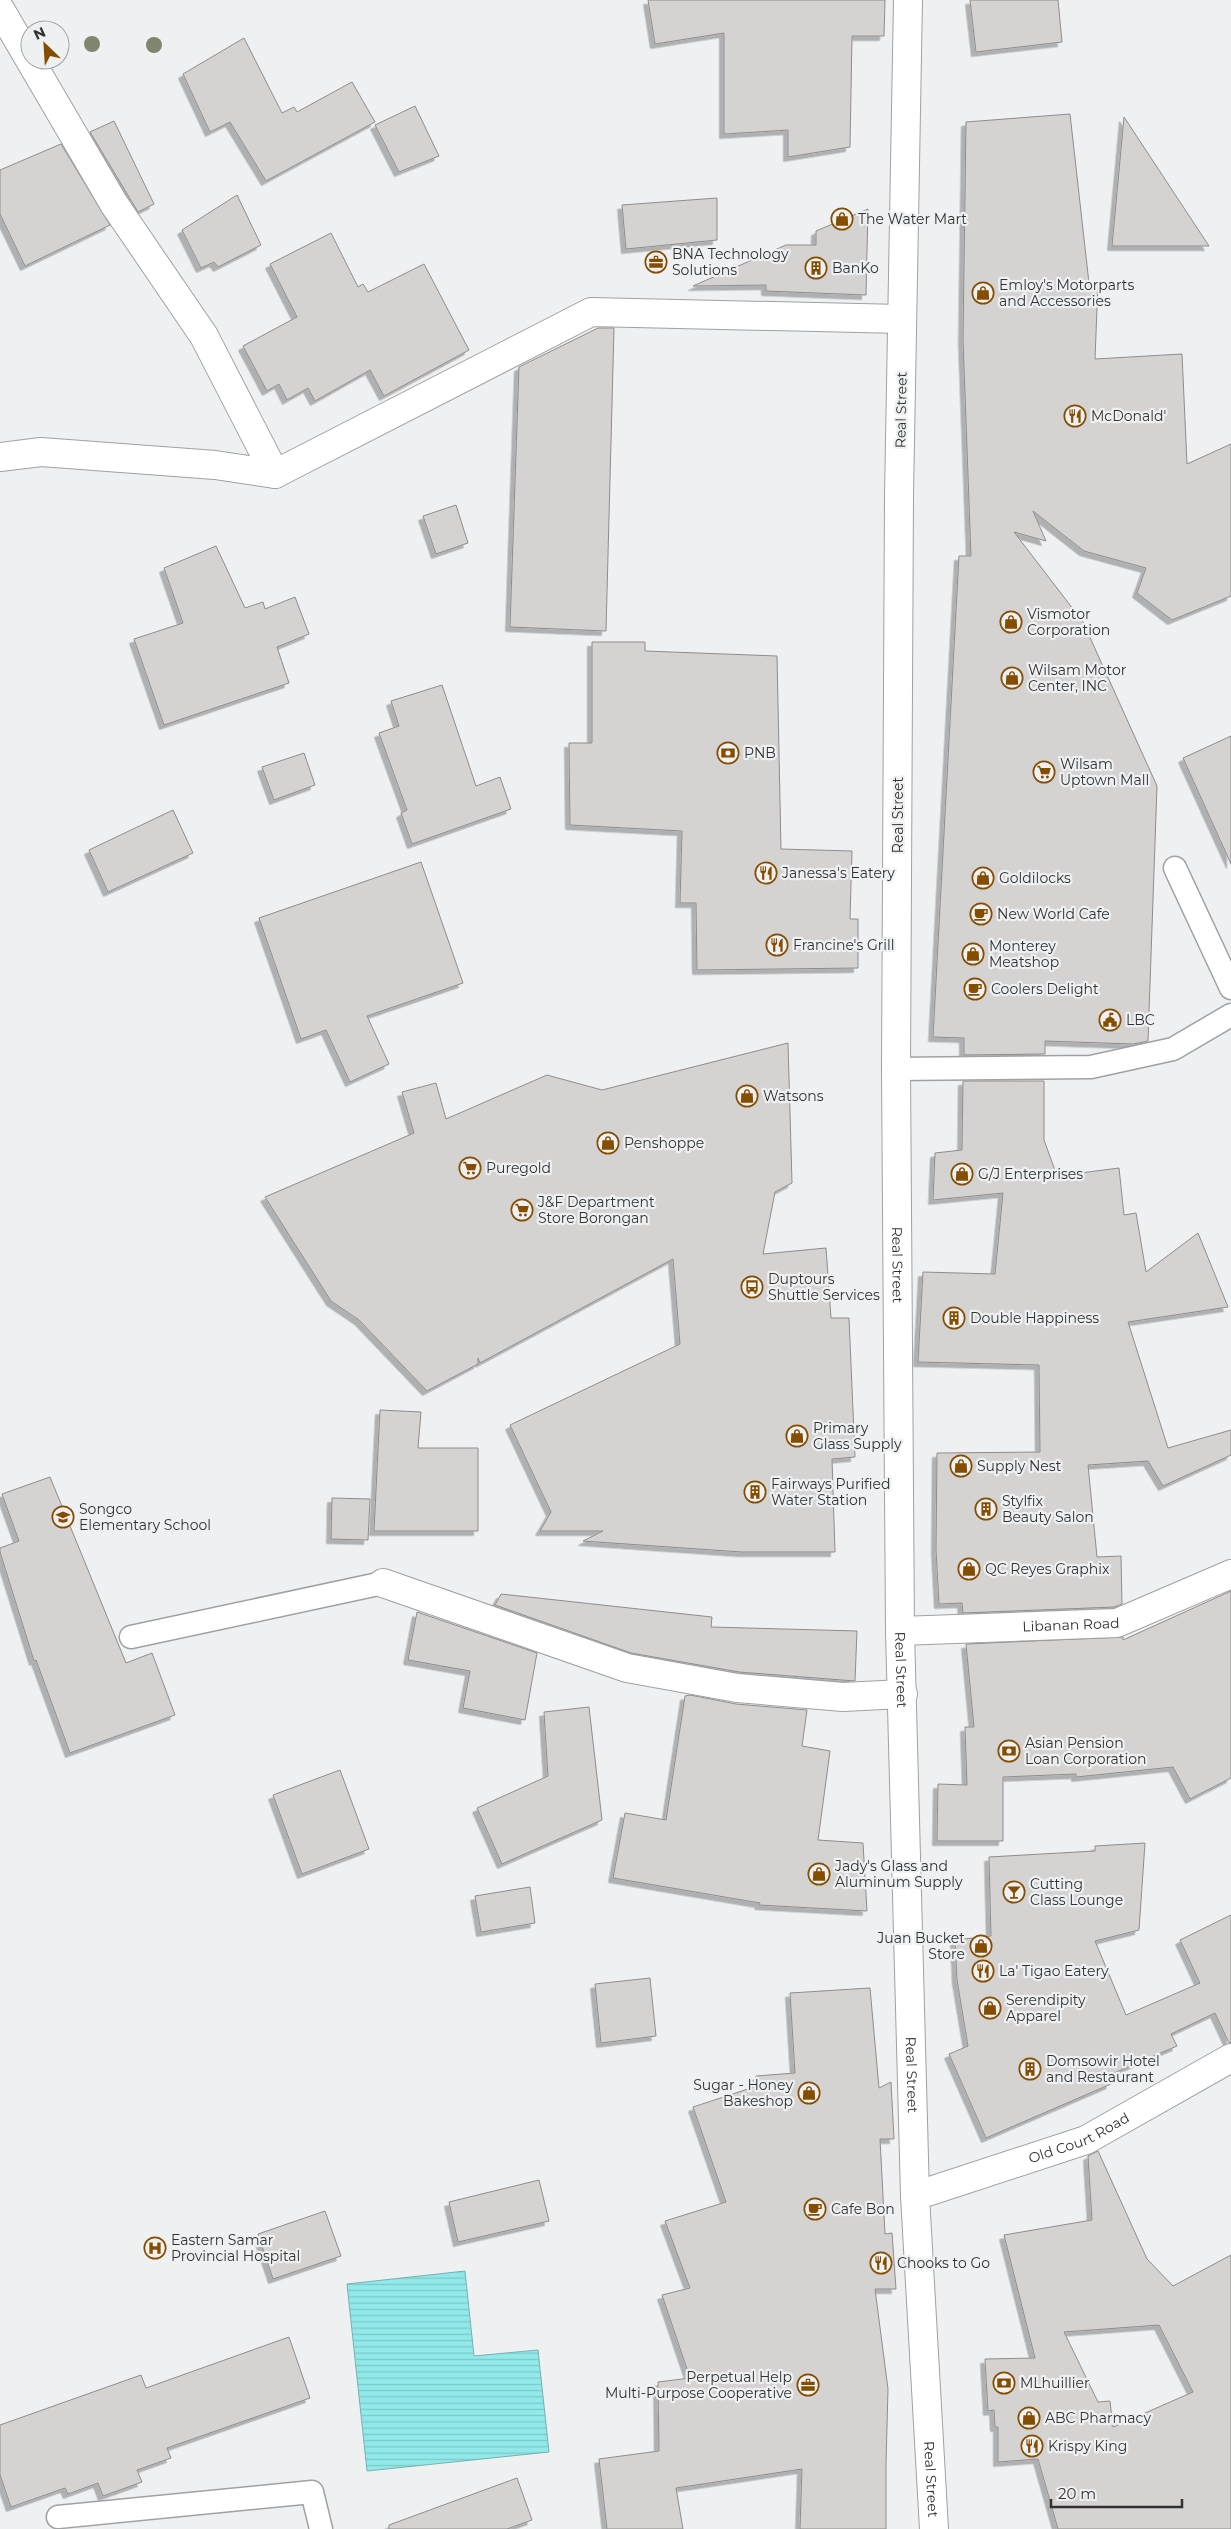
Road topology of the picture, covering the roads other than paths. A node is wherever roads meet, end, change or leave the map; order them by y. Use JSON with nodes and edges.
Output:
{"nodes":[{"id":1,"x":908,"y":0,"type":"edge"},
{"id":2,"x":0,"y":9,"type":"edge"},
{"id":3,"x":902,"y":319,"type":"junction"},
{"id":4,"x":0,"y":457,"type":"edge"},
{"id":5,"x":275,"y":474,"type":"junction"},
{"id":6,"x":1175,"y":868,"type":"dead end"},
{"id":7,"x":1231,"y":988,"type":"edge"},
{"id":8,"x":1231,"y":1015,"type":"edge"},
{"id":9,"x":896,"y":1069,"type":"junction"},
{"id":10,"x":1231,"y":1574,"type":"edge"},
{"id":11,"x":383,"y":1583,"type":"joint"},
{"id":12,"x":900,"y":1631,"type":"junction"},
{"id":13,"x":130,"y":1637,"type":"dead end"},
{"id":14,"x":903,"y":1694,"type":"junction"},
{"id":15,"x":1231,"y":2058,"type":"edge"},
{"id":16,"x":915,"y":2196,"type":"junction"},
{"id":17,"x":58,"y":2517,"type":"dead end"},
{"id":18,"x":321,"y":2529,"type":"edge"},
{"id":19,"x":934,"y":2529,"type":"edge"}],
"edges":[{"from":1,"to":3,"type":"street","name":"Real Street"},
{"from":2,"to":5,"type":"street"},
{"from":3,"to":5,"type":"street"},
{"from":3,"to":9,"type":"street","name":"Real Street"},
{"from":4,"to":5,"type":"street"},
{"from":6,"to":7,"type":"lane"},
{"from":8,"to":9,"type":"lane"},
{"from":9,"to":12,"type":"street","name":"Real Street"},
{"from":10,"to":12,"type":"street","name":"Libanan Road"},
{"from":11,"to":13,"type":"lane"},
{"from":11,"to":14,"type":"street"},
{"from":12,"to":14,"type":"street","name":"Real Street"},
{"from":14,"to":16,"type":"street","name":"Real Street"},
{"from":15,"to":16,"type":"street","name":"Old Court Road"},
{"from":16,"to":19,"type":"street","name":"Real Street"},
{"from":17,"to":18,"type":"lane"}]}
